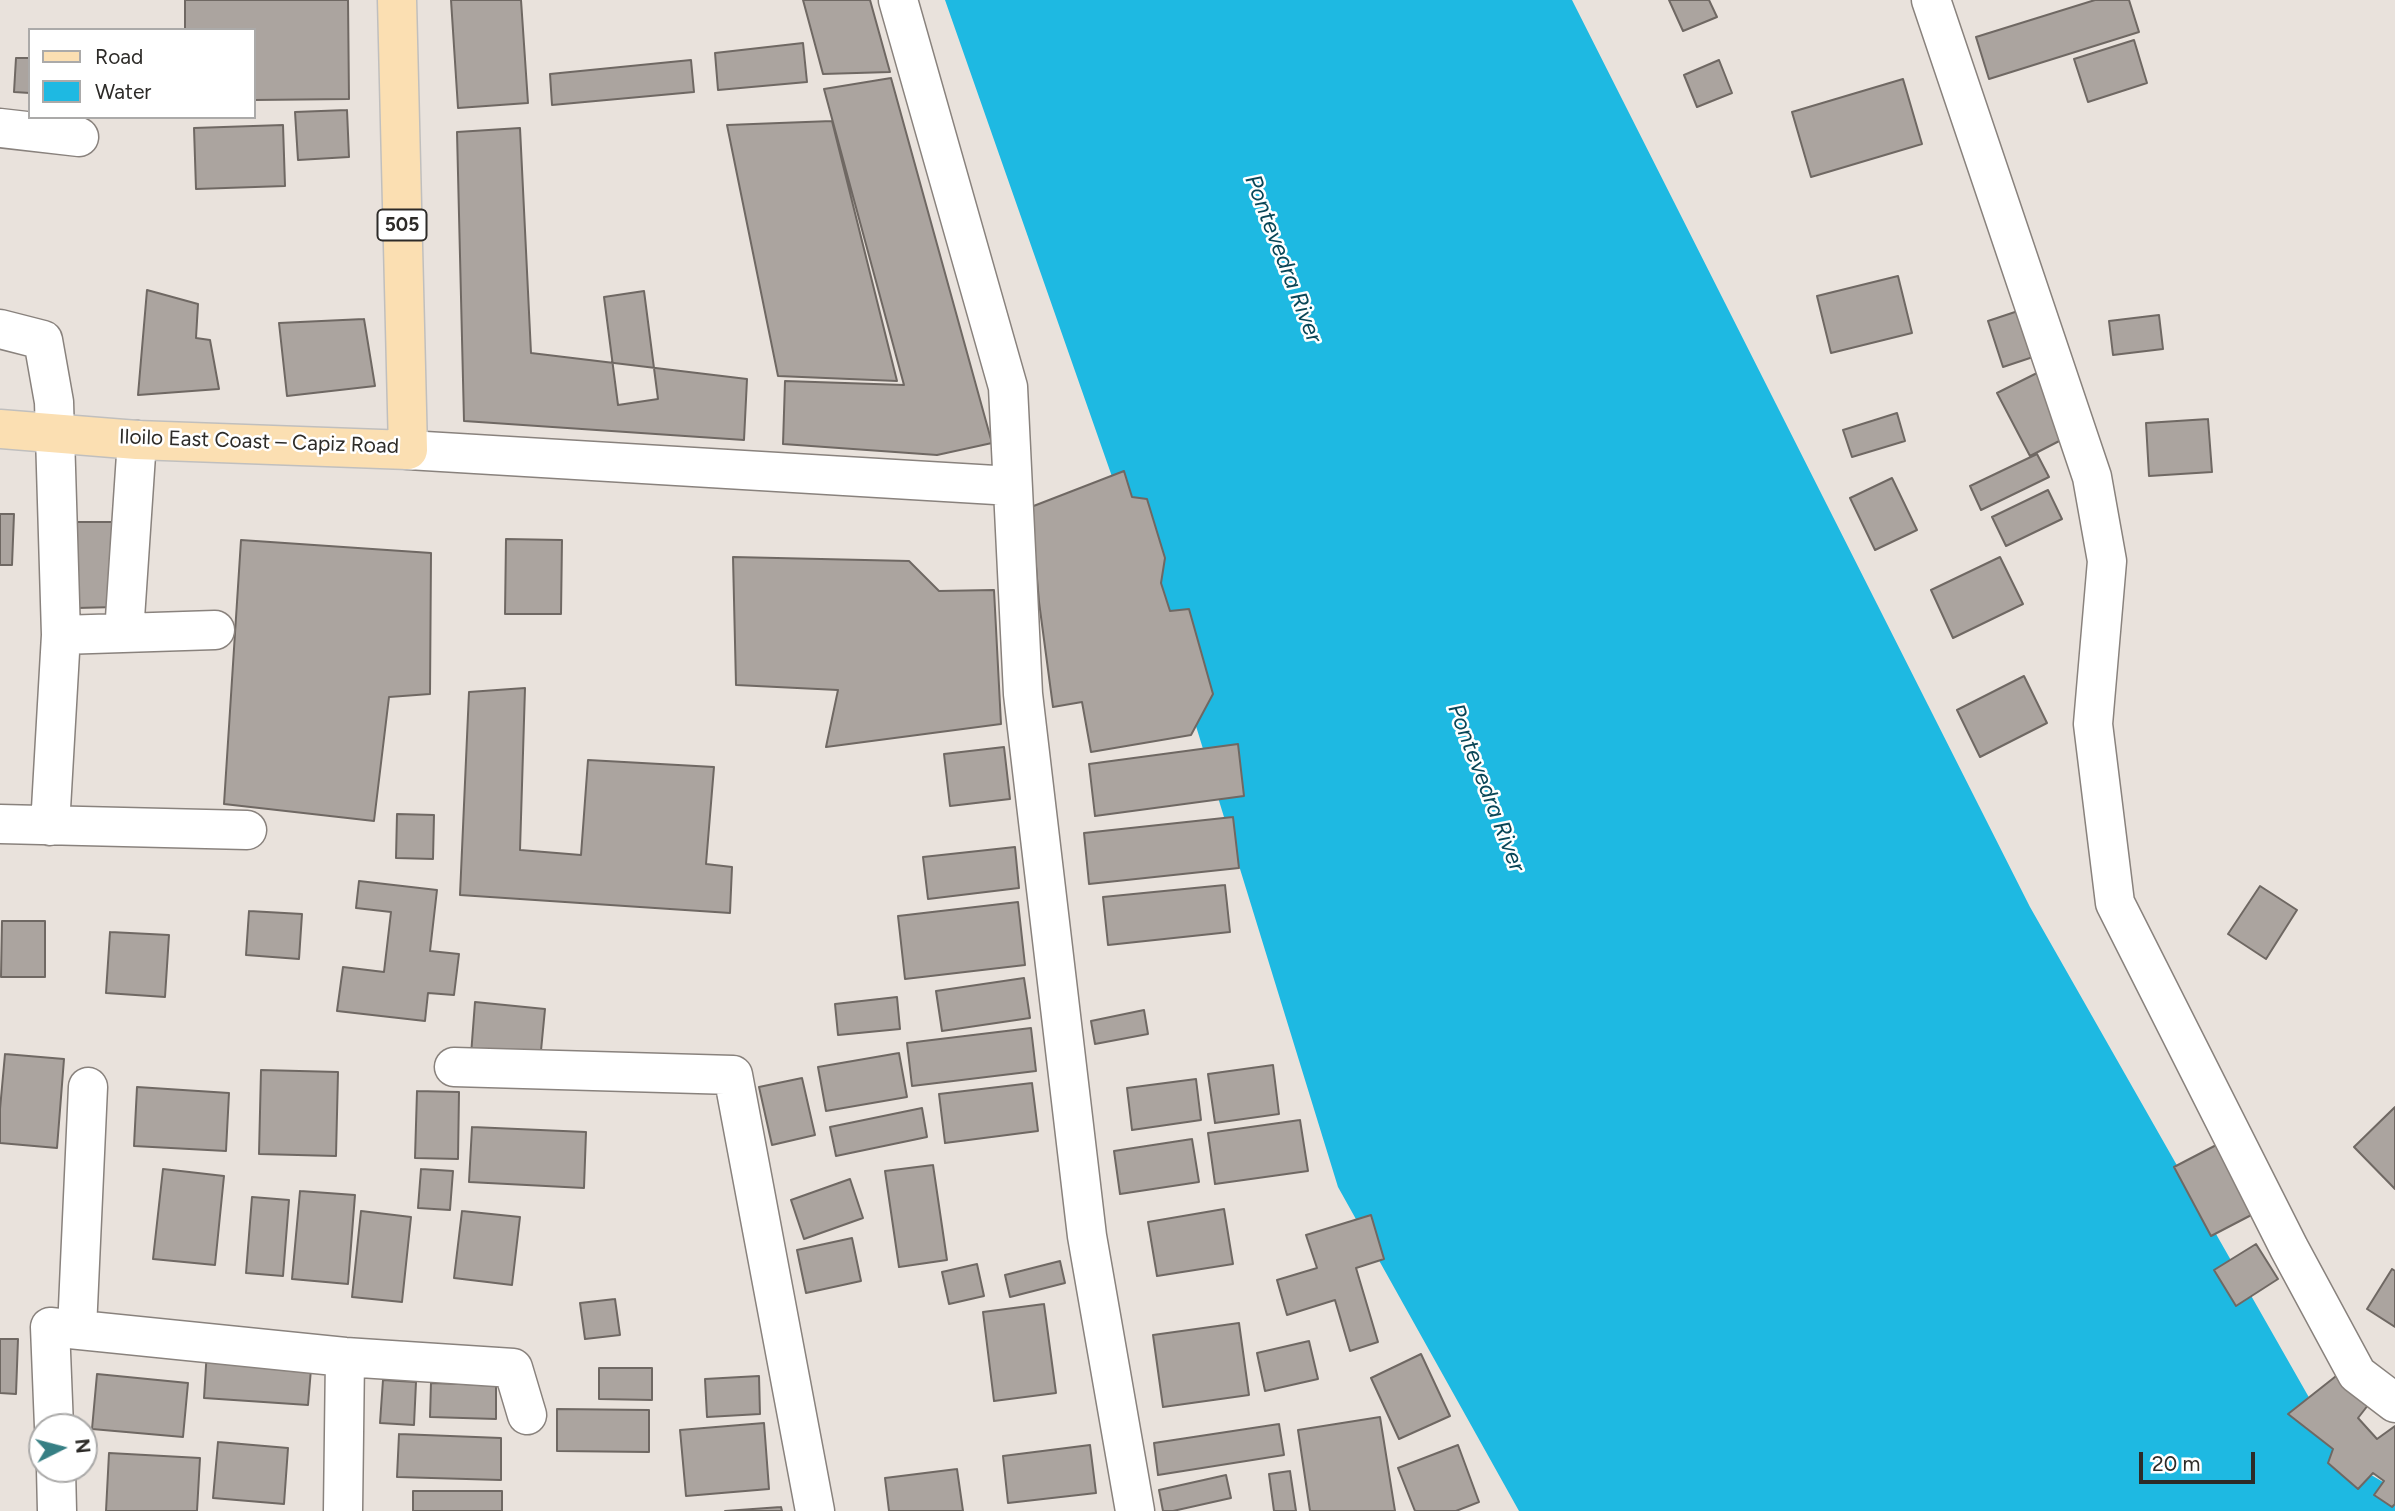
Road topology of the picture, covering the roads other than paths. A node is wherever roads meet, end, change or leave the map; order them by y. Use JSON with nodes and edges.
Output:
{"nodes":[{"id":1,"x":397,"y":0,"type":"edge"},
{"id":2,"x":898,"y":0,"type":"edge"},
{"id":3,"x":1931,"y":0,"type":"edge"},
{"id":4,"x":0,"y":128,"type":"edge"},
{"id":5,"x":79,"y":137,"type":"dead end"},
{"id":6,"x":0,"y":329,"type":"edge"},
{"id":7,"x":0,"y":429,"type":"edge"},
{"id":8,"x":56,"y":434,"type":"junction"},
{"id":9,"x":137,"y":440,"type":"junction"},
{"id":10,"x":408,"y":450,"type":"junction"},
{"id":11,"x":1012,"y":486,"type":"junction"},
{"id":12,"x":215,"y":630,"type":"dead end"},
{"id":13,"x":124,"y":633,"type":"junction"},
{"id":14,"x":61,"y":635,"type":"junction"},
{"id":15,"x":0,"y":824,"type":"edge"},
{"id":16,"x":50,"y":826,"type":"junction"},
{"id":17,"x":247,"y":830,"type":"dead end"},
{"id":18,"x":454,"y":1066,"type":"dead end"},
{"id":19,"x":88,"y":1087,"type":"dead end"},
{"id":20,"x":77,"y":1329,"type":"junction"},
{"id":21,"x":345,"y":1357,"type":"junction"},
{"id":22,"x":2395,"y":1403,"type":"edge"},
{"id":23,"x":53,"y":1413,"type":"edge"},
{"id":24,"x":527,"y":1415,"type":"dead end"},
{"id":25,"x":56,"y":1483,"type":"edge"},
{"id":26,"x":57,"y":1511,"type":"edge"},
{"id":27,"x":343,"y":1511,"type":"edge"},
{"id":28,"x":816,"y":1511,"type":"edge"},
{"id":29,"x":1135,"y":1511,"type":"edge"}],
"edges":[{"from":1,"to":10,"type":"main road","name":"Iloilo East Coast – Capiz Road","number":"505"},
{"from":2,"to":11,"type":"street"},
{"from":3,"to":22,"type":"street"},
{"from":4,"to":5,"type":"street"},
{"from":6,"to":8,"type":"street"},
{"from":7,"to":8,"type":"main road","name":"Iloilo East Coast – Capiz Road"},
{"from":8,"to":9,"type":"main road","name":"Iloilo East Coast – Capiz Road"},
{"from":8,"to":14,"type":"street"},
{"from":9,"to":10,"type":"main road","name":"Iloilo East Coast – Capiz Road"},
{"from":9,"to":13,"type":"street"},
{"from":10,"to":11,"type":"street"},
{"from":11,"to":29,"type":"street"},
{"from":12,"to":13,"type":"street"},
{"from":13,"to":14,"type":"street"},
{"from":14,"to":16,"type":"street"},
{"from":15,"to":16,"type":"street"},
{"from":16,"to":17,"type":"street"},
{"from":18,"to":28,"type":"street"},
{"from":19,"to":20,"type":"street"},
{"from":20,"to":21,"type":"street"},
{"from":20,"to":23,"type":"street"},
{"from":21,"to":24,"type":"street"},
{"from":21,"to":27,"type":"street"},
{"from":25,"to":26,"type":"street"}]}
